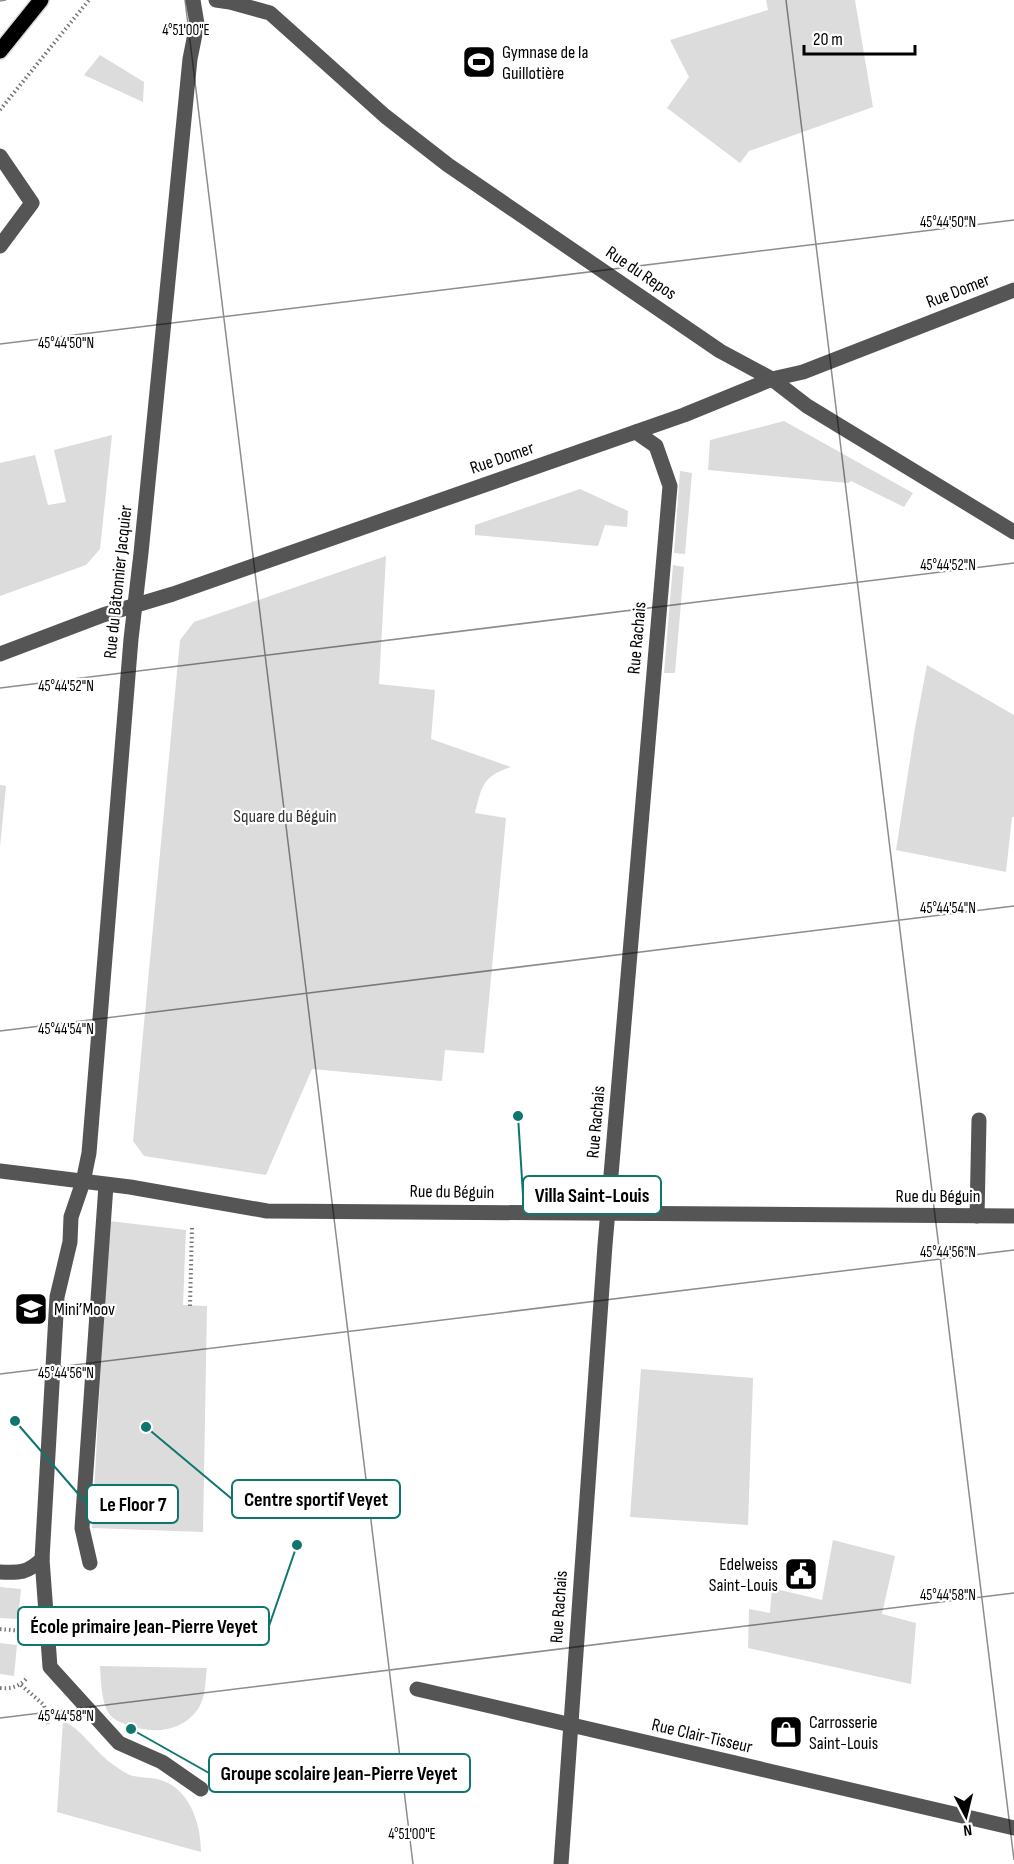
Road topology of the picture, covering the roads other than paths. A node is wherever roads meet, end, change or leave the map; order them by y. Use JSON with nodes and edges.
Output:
{"nodes":[{"id":1,"x":41,"y":0,"type":"edge"},
{"id":2,"x":193,"y":0,"type":"edge"},
{"id":3,"x":216,"y":0,"type":"edge"},
{"id":4,"x":269,"y":6,"type":"edge"},
{"id":5,"x":0,"y":51,"type":"edge"},
{"id":6,"x":0,"y":156,"type":"edge"},
{"id":7,"x":0,"y":246,"type":"edge"},
{"id":8,"x":1014,"y":290,"type":"edge"},
{"id":9,"x":772,"y":379,"type":"junction"},
{"id":10,"x":636,"y":432,"type":"junction"},
{"id":11,"x":1014,"y":532,"type":"edge"},
{"id":12,"x":136,"y":605,"type":"junction"},
{"id":13,"x":0,"y":654,"type":"edge"},
{"id":14,"x":979,"y":1120,"type":"dead end"},
{"id":15,"x":0,"y":1171,"type":"edge"},
{"id":16,"x":83,"y":1182,"type":"junction"},
{"id":17,"x":106,"y":1185,"type":"junction"},
{"id":18,"x":608,"y":1214,"type":"junction"},
{"id":19,"x":977,"y":1216,"type":"junction"},
{"id":20,"x":1014,"y":1216,"type":"edge"},
{"id":21,"x":42,"y":1559,"type":"junction"},
{"id":22,"x":90,"y":1563,"type":"dead end"},
{"id":23,"x":0,"y":1572,"type":"edge"},
{"id":24,"x":417,"y":1689,"type":"dead end"},
{"id":25,"x":570,"y":1725,"type":"junction"},
{"id":26,"x":201,"y":1789,"type":"dead end"},
{"id":27,"x":1014,"y":1828,"type":"edge"},
{"id":28,"x":561,"y":1864,"type":"edge"}],
"edges":[{"from":1,"to":5,"type":"main road"},
{"from":2,"to":12,"type":"street","name":"Rue du Bâtonnier Jacquier"},
{"from":3,"to":4,"type":"street","name":"Rue du Repos"},
{"from":4,"to":9,"type":"street","name":"Rue du Repos"},
{"from":6,"to":7,"type":"street"},
{"from":8,"to":9,"type":"street","name":"Rue Domer"},
{"from":9,"to":10,"type":"street","name":"Rue Domer"},
{"from":9,"to":11,"type":"street","name":"Rue du Repos"},
{"from":10,"to":12,"type":"street","name":"Rue Domer"},
{"from":10,"to":18,"type":"street","name":"Rue Rachais"},
{"from":12,"to":13,"type":"street","name":"Rue Domer"},
{"from":12,"to":16,"type":"street","name":"Rue du Bâtonnier Jacquier"},
{"from":14,"to":19,"type":"street"},
{"from":15,"to":16,"type":"street","name":"Rue du Béguin"},
{"from":16,"to":17,"type":"street","name":"Rue du Béguin"},
{"from":16,"to":21,"type":"street","name":"Rue du Bâtonnier Jacquier"},
{"from":17,"to":18,"type":"street","name":"Rue du Béguin"},
{"from":17,"to":22,"type":"street"},
{"from":18,"to":19,"type":"street","name":"Rue du Béguin"},
{"from":18,"to":25,"type":"street","name":"Rue Rachais"},
{"from":19,"to":20,"type":"street","name":"Rue du Béguin"},
{"from":21,"to":23,"type":"street"},
{"from":21,"to":26,"type":"street","name":"Rue du Bâtonnier Jacquier"},
{"from":24,"to":25,"type":"street","name":"Rue Clair-Tisseur"},
{"from":25,"to":27,"type":"street","name":"Rue Clair-Tisseur"},
{"from":25,"to":28,"type":"street","name":"Rue Rachais"}]}
